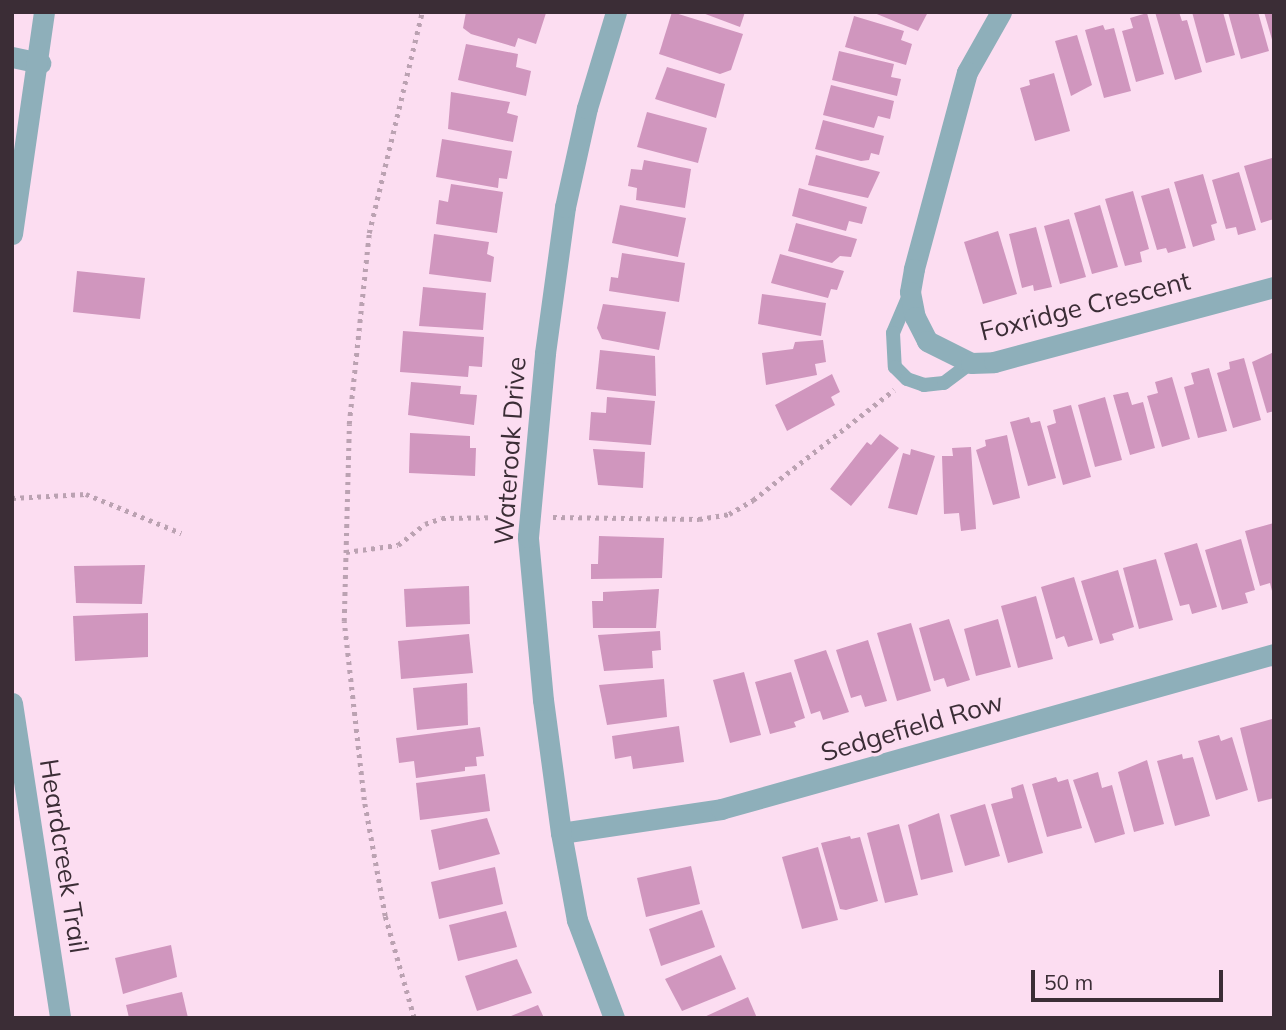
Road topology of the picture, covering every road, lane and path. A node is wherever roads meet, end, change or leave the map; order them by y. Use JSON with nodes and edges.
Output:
{"nodes":[{"id":1,"x":44,"y":12,"type":"edge"},
{"id":2,"x":422,"y":12,"type":"edge"},
{"id":3,"x":616,"y":12,"type":"edge"},
{"id":4,"x":1002,"y":12,"type":"edge"},
{"id":5,"x":12,"y":57,"type":"edge"},
{"id":6,"x":40,"y":63,"type":"junction"},
{"id":7,"x":12,"y":234,"type":"edge"},
{"id":8,"x":1274,"y":287,"type":"edge"},
{"id":9,"x":910,"y":292,"type":"junction"},
{"id":10,"x":971,"y":363,"type":"junction"},
{"id":11,"x":907,"y":379,"type":"junction"},
{"id":12,"x":12,"y":498,"type":"edge"},
{"id":13,"x":529,"y":517,"type":"junction"},
{"id":14,"x":181,"y":533,"type":"dead end"},
{"id":15,"x":346,"y":552,"type":"junction"},
{"id":16,"x":1274,"y":654,"type":"edge"},
{"id":17,"x":12,"y":704,"type":"edge"},
{"id":18,"x":561,"y":833,"type":"junction"},
{"id":19,"x":60,"y":1018,"type":"edge"},
{"id":20,"x":414,"y":1018,"type":"edge"},
{"id":21,"x":614,"y":1018,"type":"edge"}],
"edges":[{"from":1,"to":6,"type":"street"},
{"from":2,"to":15,"type":"path"},
{"from":3,"to":13,"type":"street","name":"Wateroak Drive"},
{"from":4,"to":9,"type":"street","name":"Foxridge Crescent"},
{"from":5,"to":6,"type":"street"},
{"from":6,"to":7,"type":"street"},
{"from":8,"to":10,"type":"street","name":"Foxridge Crescent"},
{"from":9,"to":10,"type":"street","name":"Foxridge Crescent"},
{"from":9,"to":11,"type":"lane"},
{"from":10,"to":11,"type":"lane"},
{"from":11,"to":13,"type":"path"},
{"from":12,"to":14,"type":"path"},
{"from":13,"to":15,"type":"path"},
{"from":13,"to":18,"type":"street","name":"Wateroak Drive"},
{"from":15,"to":20,"type":"path"},
{"from":16,"to":18,"type":"street","name":"Sedgefield Row"},
{"from":17,"to":19,"type":"street","name":"Heardcreek Trail"},
{"from":18,"to":21,"type":"street","name":"Wateroak Drive"}]}
